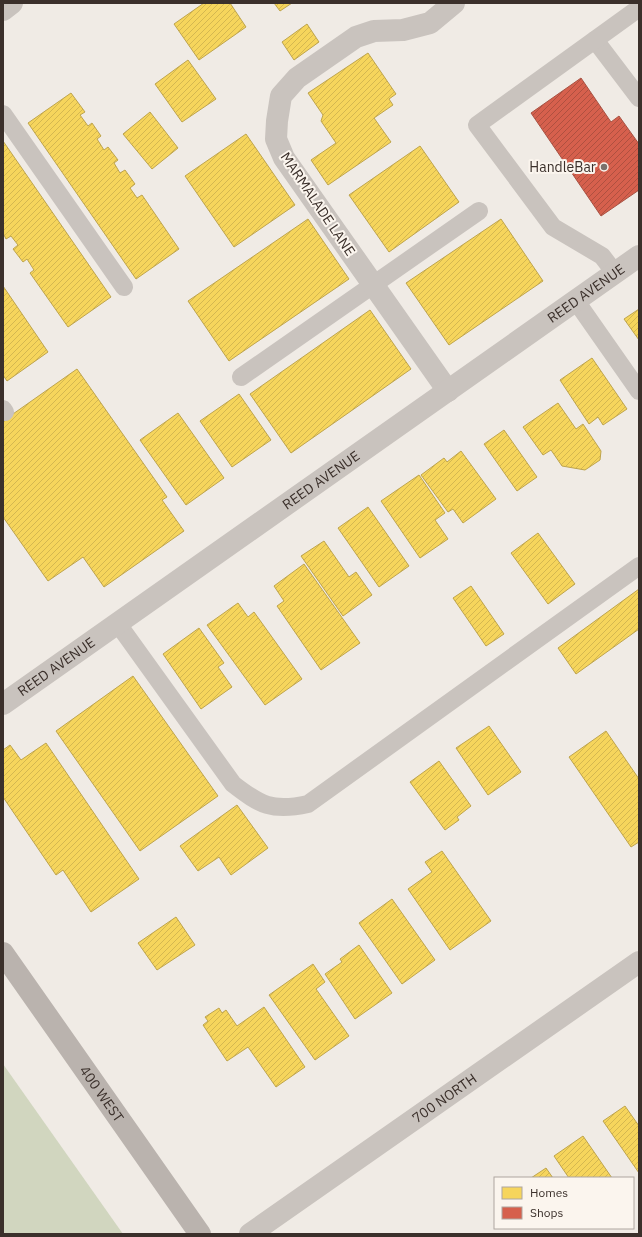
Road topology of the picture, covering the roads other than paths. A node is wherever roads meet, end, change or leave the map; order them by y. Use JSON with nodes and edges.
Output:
{"nodes":[{"id":1,"x":12,"y":3,"type":"edge"},
{"id":2,"x":454,"y":3,"type":"edge"},
{"id":3,"x":639,"y":8,"type":"edge"},
{"id":4,"x":3,"y":10,"type":"edge"},
{"id":5,"x":595,"y":40,"type":"junction"},
{"id":6,"x":639,"y":98,"type":"edge"},
{"id":7,"x":3,"y":114,"type":"edge"},
{"id":8,"x":479,"y":211,"type":"dead end"},
{"id":9,"x":639,"y":256,"type":"edge"},
{"id":10,"x":614,"y":274,"type":"junction"},
{"id":11,"x":373,"y":284,"type":"junction"},
{"id":12,"x":124,"y":287,"type":"dead end"},
{"id":13,"x":576,"y":301,"type":"junction"},
{"id":14,"x":241,"y":377,"type":"dead end"},
{"id":15,"x":448,"y":391,"type":"junction"},
{"id":16,"x":639,"y":391,"type":"edge"},
{"id":17,"x":639,"y":566,"type":"edge"},
{"id":18,"x":118,"y":624,"type":"junction"},
{"id":19,"x":3,"y":704,"type":"edge"},
{"id":20,"x":3,"y":953,"type":"edge"},
{"id":21,"x":639,"y":962,"type":"edge"},
{"id":22,"x":200,"y":1234,"type":"edge"},
{"id":23,"x":250,"y":1234,"type":"edge"}],
"edges":[{"from":1,"to":4,"type":"street"},
{"from":2,"to":11,"type":"street","name":"MARMALADE LANE"},
{"from":3,"to":5,"type":"lane"},
{"from":5,"to":6,"type":"lane"},
{"from":5,"to":10,"type":"lane"},
{"from":7,"to":12,"type":"lane"},
{"from":8,"to":11,"type":"lane"},
{"from":9,"to":10,"type":"street","name":"REED AVENUE"},
{"from":10,"to":13,"type":"street","name":"REED AVENUE"},
{"from":11,"to":14,"type":"lane"},
{"from":11,"to":15,"type":"street","name":"MARMALADE LANE"},
{"from":13,"to":15,"type":"street","name":"REED AVENUE"},
{"from":13,"to":16,"type":"lane"},
{"from":15,"to":18,"type":"street","name":"REED AVENUE"},
{"from":17,"to":18,"type":"lane"},
{"from":18,"to":19,"type":"street","name":"REED AVENUE"},
{"from":20,"to":22,"type":"street","name":"400 WEST"},
{"from":21,"to":23,"type":"street","name":"700 NORTH"}]}
